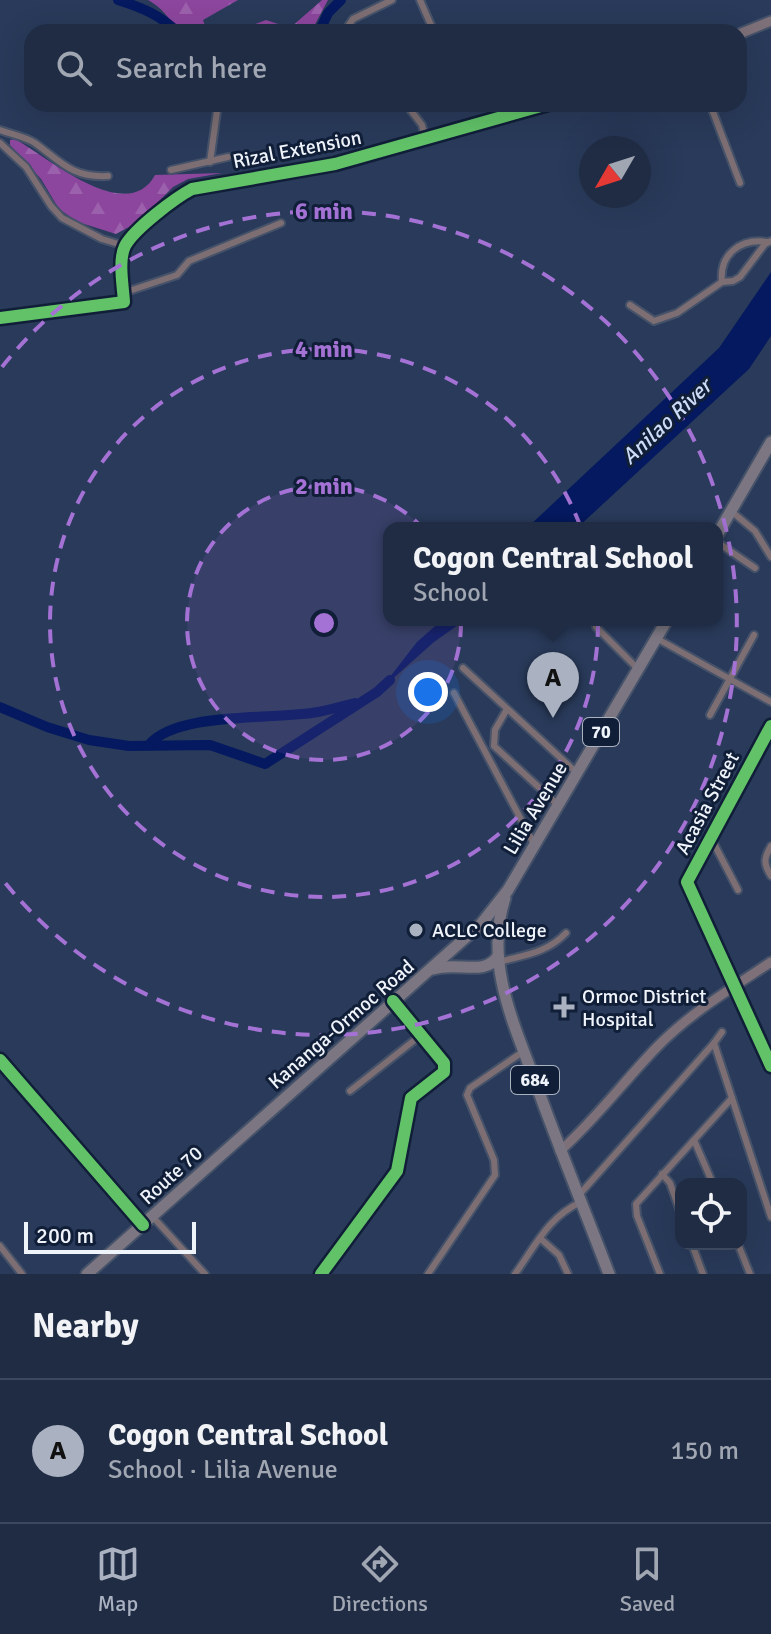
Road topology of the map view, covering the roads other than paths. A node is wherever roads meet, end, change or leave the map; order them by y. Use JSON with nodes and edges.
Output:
{"nodes":[{"id":1,"x":392,"y":0,"type":"edge"},
{"id":2,"x":420,"y":0,"type":"edge"},
{"id":3,"x":771,"y":21,"type":"edge"},
{"id":4,"x":350,"y":24,"type":"edge"},
{"id":5,"x":430,"y":24,"type":"edge"},
{"id":6,"x":747,"y":31,"type":"edge"},
{"id":7,"x":217,"y":112,"type":"edge"},
{"id":8,"x":412,"y":112,"type":"edge"},
{"id":9,"x":522,"y":112,"type":"edge"},
{"id":10,"x":713,"y":112,"type":"edge"},
{"id":11,"x":0,"y":130,"type":"edge"},
{"id":12,"x":426,"y":141,"type":"junction"},
{"id":13,"x":0,"y":143,"type":"edge"},
{"id":14,"x":228,"y":157,"type":"dead end"},
{"id":15,"x":210,"y":162,"type":"junction"},
{"id":16,"x":171,"y":170,"type":"dead end"},
{"id":17,"x":108,"y":176,"type":"dead end"},
{"id":18,"x":740,"y":183,"type":"dead end"},
{"id":19,"x":281,"y":223,"type":"dead end"},
{"id":20,"x":769,"y":242,"type":"edge"},
{"id":21,"x":125,"y":246,"type":"junction"},
{"id":22,"x":722,"y":282,"type":"junction"},
{"id":23,"x":124,"y":297,"type":"junction"},
{"id":24,"x":630,"y":305,"type":"dead end"},
{"id":25,"x":0,"y":318,"type":"edge"},
{"id":26,"x":771,"y":442,"type":"edge"},
{"id":27,"x":731,"y":511,"type":"junction"},
{"id":28,"x":723,"y":525,"type":"edge"},
{"id":29,"x":723,"y":546,"type":"edge"},
{"id":30,"x":771,"y":557,"type":"edge"},
{"id":31,"x":755,"y":568,"type":"dead end"},
{"id":32,"x":663,"y":626,"type":"edge"},
{"id":33,"x":596,"y":627,"type":"dead end"},
{"id":34,"x":754,"y":635,"type":"dead end"},
{"id":35,"x":656,"y":638,"type":"junction"},
{"id":36,"x":463,"y":668,"type":"dead end"},
{"id":37,"x":638,"y":669,"type":"junction"},
{"id":38,"x":729,"y":681,"type":"junction"},
{"id":39,"x":454,"y":693,"type":"dead end"},
{"id":40,"x":771,"y":702,"type":"edge"},
{"id":41,"x":507,"y":709,"type":"junction"},
{"id":42,"x":710,"y":715,"type":"dead end"},
{"id":43,"x":771,"y":726,"type":"edge"},
{"id":44,"x":577,"y":773,"type":"junction"},
{"id":45,"x":557,"y":804,"type":"junction"},
{"id":46,"x":711,"y":838,"type":"junction"},
{"id":47,"x":534,"y":844,"type":"junction"},
{"id":48,"x":771,"y":846,"type":"edge"},
{"id":49,"x":771,"y":876,"type":"edge"},
{"id":50,"x":508,"y":890,"type":"junction"},
{"id":51,"x":738,"y":890,"type":"dead end"},
{"id":52,"x":474,"y":931,"type":"junction"},
{"id":53,"x":566,"y":933,"type":"dead end"},
{"id":54,"x":463,"y":941,"type":"junction"},
{"id":55,"x":499,"y":954,"type":"junction"},
{"id":56,"x":771,"y":962,"type":"edge"},
{"id":57,"x":476,"y":967,"type":"junction"},
{"id":58,"x":429,"y":971,"type":"junction"},
{"id":59,"x":736,"y":985,"type":"junction"},
{"id":60,"x":505,"y":999,"type":"junction"},
{"id":61,"x":393,"y":1001,"type":"junction"},
{"id":62,"x":722,"y":1032,"type":"dead end"},
{"id":63,"x":421,"y":1035,"type":"junction"},
{"id":64,"x":714,"y":1043,"type":"junction"},
{"id":65,"x":524,"y":1051,"type":"junction"},
{"id":66,"x":0,"y":1060,"type":"edge"},
{"id":67,"x":771,"y":1066,"type":"edge"},
{"id":68,"x":350,"y":1091,"type":"dead end"},
{"id":69,"x":732,"y":1098,"type":"junction"},
{"id":70,"x":243,"y":1135,"type":"joint"},
{"id":71,"x":694,"y":1140,"type":"junction"},
{"id":72,"x":560,"y":1151,"type":"junction"},
{"id":73,"x":662,"y":1174,"type":"junction"},
{"id":74,"x":710,"y":1178,"type":"edge"},
{"id":75,"x":675,"y":1197,"type":"edge"},
{"id":76,"x":580,"y":1198,"type":"junction"},
{"id":77,"x":771,"y":1217,"type":"edge"},
{"id":78,"x":148,"y":1220,"type":"junction"},
{"id":79,"x":541,"y":1239,"type":"junction"},
{"id":80,"x":0,"y":1246,"type":"edge"},
{"id":81,"x":694,"y":1250,"type":"edge"},
{"id":82,"x":740,"y":1250,"type":"edge"},
{"id":83,"x":22,"y":1274,"type":"edge"},
{"id":84,"x":87,"y":1274,"type":"edge"},
{"id":85,"x":205,"y":1274,"type":"edge"},
{"id":86,"x":321,"y":1274,"type":"edge"},
{"id":87,"x":428,"y":1274,"type":"edge"},
{"id":88,"x":515,"y":1274,"type":"edge"},
{"id":89,"x":568,"y":1274,"type":"edge"},
{"id":90,"x":609,"y":1274,"type":"edge"},
{"id":91,"x":660,"y":1274,"type":"edge"},
{"id":92,"x":703,"y":1274,"type":"edge"},
{"id":93,"x":750,"y":1274,"type":"edge"}],
"edges":[{"from":1,"to":4,"type":"street"},
{"from":2,"to":5,"type":"street"},
{"from":3,"to":6,"type":"street"},
{"from":7,"to":15,"type":"street"},
{"from":8,"to":12,"type":"street"},
{"from":9,"to":12,"type":"street","name":"Rizal Extension"},
{"from":10,"to":18,"type":"street"},
{"from":11,"to":17,"type":"street"},
{"from":12,"to":21,"type":"street","name":"Rizal Extension"},
{"from":13,"to":21,"type":"street"},
{"from":14,"to":15,"type":"street"},
{"from":15,"to":16,"type":"street"},
{"from":19,"to":23,"type":"street"},
{"from":20,"to":22,"type":"street"},
{"from":20,"to":22,"type":"street"},
{"from":21,"to":23,"type":"street"},
{"from":22,"to":24,"type":"street"},
{"from":23,"to":25,"type":"street"},
{"from":26,"to":27,"type":"highway"},
{"from":27,"to":28,"type":"highway"},
{"from":27,"to":30,"type":"street"},
{"from":29,"to":31,"type":"street"},
{"from":32,"to":35,"type":"highway","name":"Lilia Avenue","number":"70"},
{"from":33,"to":37,"type":"street"},
{"from":34,"to":38,"type":"street"},
{"from":35,"to":37,"type":"highway","name":"Lilia Avenue","number":"70"},
{"from":35,"to":38,"type":"street"},
{"from":36,"to":41,"type":"street"},
{"from":37,"to":44,"type":"highway","name":"Lilia Avenue","number":"70"},
{"from":38,"to":40,"type":"street"},
{"from":38,"to":42,"type":"street"},
{"from":39,"to":47,"type":"street"},
{"from":41,"to":44,"type":"street"},
{"from":41,"to":45,"type":"street"},
{"from":43,"to":46,"type":"street","name":"Acasia Street"},
{"from":44,"to":45,"type":"highway","name":"Lilia Avenue","number":"70"},
{"from":45,"to":47,"type":"highway","name":"Lilia Avenue","number":"70"},
{"from":46,"to":51,"type":"street"},
{"from":46,"to":59,"type":"street","name":"Acasia Street"},
{"from":47,"to":50,"type":"highway","name":"Lilia Avenue","number":"70"},
{"from":48,"to":49,"type":"street"},
{"from":50,"to":52,"type":"highway","number":"70"},
{"from":50,"to":55,"type":"highway","number":"70"},
{"from":52,"to":54,"type":"highway","number":"70"},
{"from":52,"to":55,"type":"highway"},
{"from":53,"to":55,"type":"street"},
{"from":54,"to":57,"type":"highway"},
{"from":54,"to":58,"type":"highway","name":"Kananga-Ormoc Road","number":"70"},
{"from":55,"to":57,"type":"highway"},
{"from":55,"to":60,"type":"highway","number":"684"},
{"from":56,"to":59,"type":"street"},
{"from":57,"to":58,"type":"highway"},
{"from":57,"to":60,"type":"highway","number":"684"},
{"from":58,"to":61,"type":"highway","name":"Kananga-Ormoc Road","number":"70"},
{"from":59,"to":67,"type":"street"},
{"from":59,"to":72,"type":"street"},
{"from":60,"to":65,"type":"highway","number":"684"},
{"from":61,"to":63,"type":"street"},
{"from":61,"to":70,"type":"highway","name":"Kananga-Ormoc Road","number":"70"},
{"from":62,"to":64,"type":"street"},
{"from":63,"to":68,"type":"street"},
{"from":63,"to":86,"type":"street"},
{"from":64,"to":69,"type":"street"},
{"from":64,"to":76,"type":"street"},
{"from":65,"to":72,"type":"highway","number":"684"},
{"from":65,"to":87,"type":"street"},
{"from":66,"to":78,"type":"street"},
{"from":69,"to":71,"type":"street"},
{"from":69,"to":77,"type":"street"},
{"from":70,"to":78,"type":"highway","name":"Route 70","number":"70"},
{"from":71,"to":73,"type":"street"},
{"from":71,"to":74,"type":"street"},
{"from":72,"to":76,"type":"highway","number":"684"},
{"from":73,"to":75,"type":"street"},
{"from":73,"to":91,"type":"street"},
{"from":76,"to":79,"type":"street"},
{"from":76,"to":90,"type":"highway","number":"684"},
{"from":78,"to":84,"type":"highway","name":"Route 70","number":"70"},
{"from":78,"to":85,"type":"street"},
{"from":79,"to":88,"type":"street"},
{"from":79,"to":89,"type":"street"},
{"from":80,"to":83,"type":"street"},
{"from":81,"to":92,"type":"street"},
{"from":82,"to":93,"type":"street"}]}
